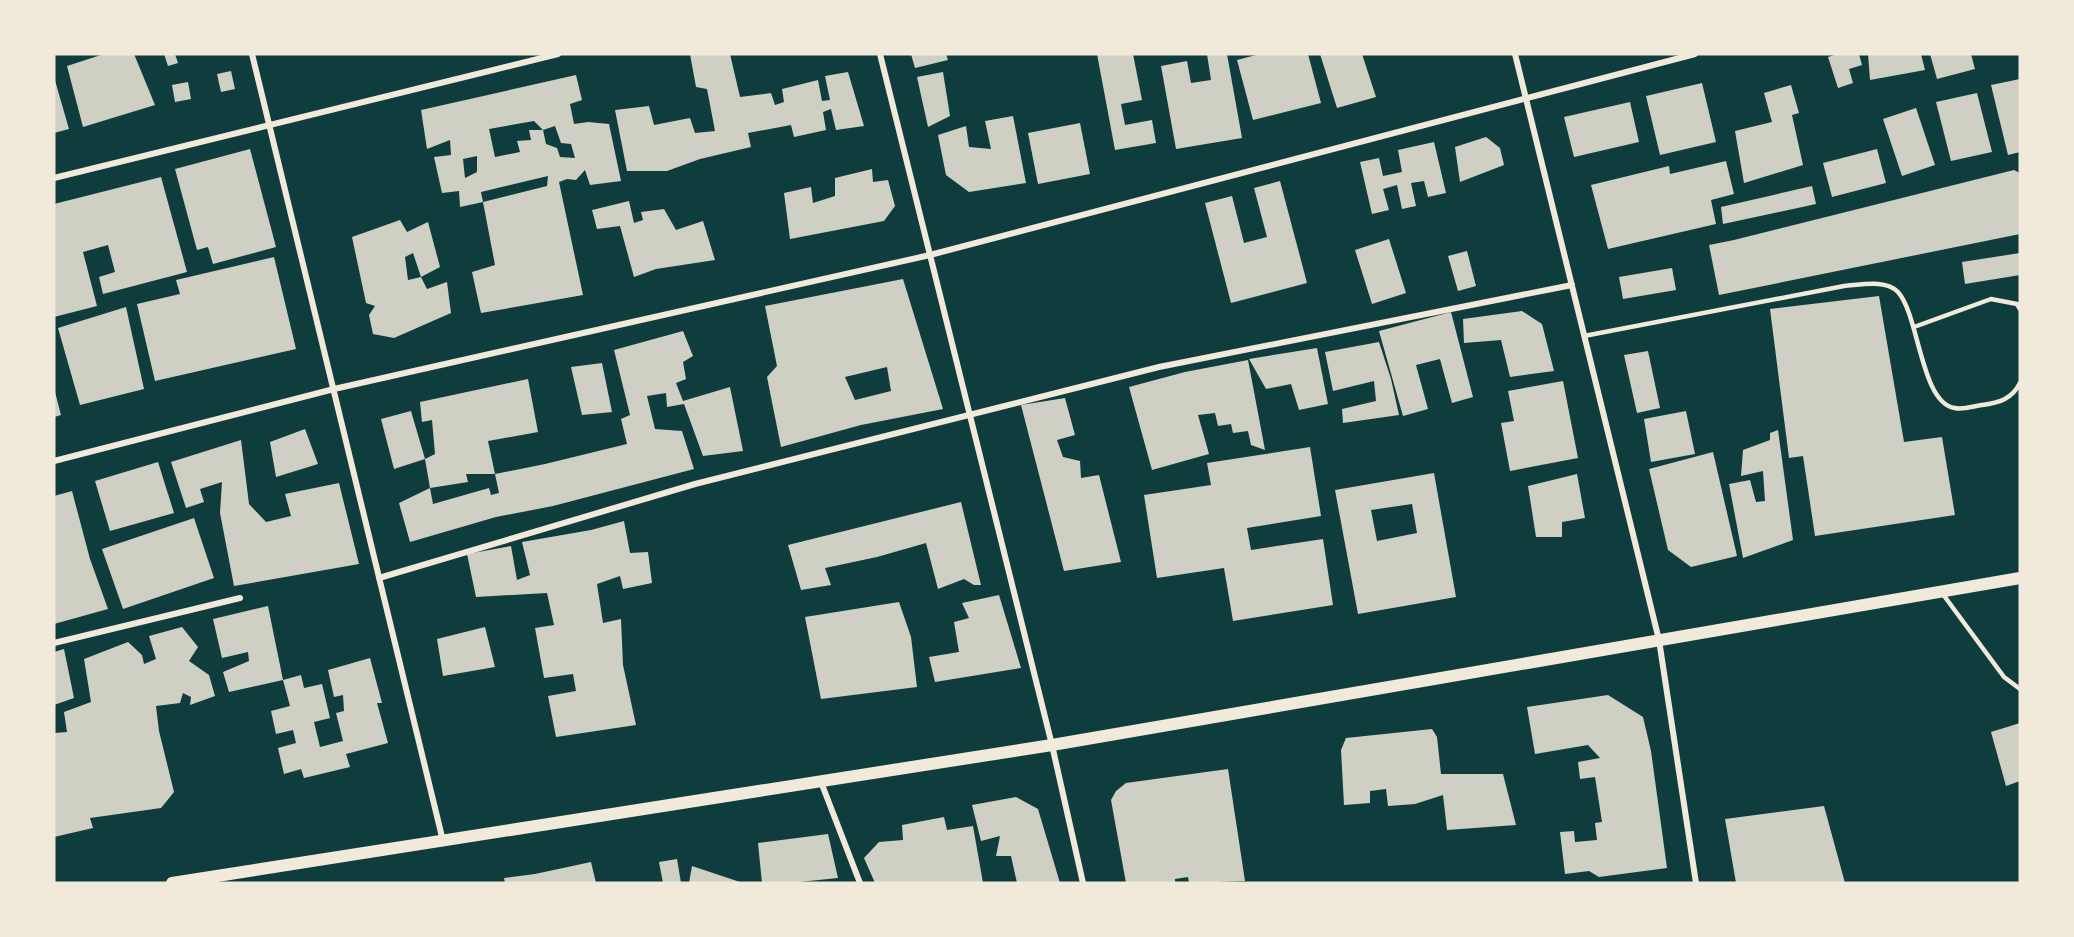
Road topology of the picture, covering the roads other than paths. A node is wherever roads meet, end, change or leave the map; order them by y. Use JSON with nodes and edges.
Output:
{"nodes":[{"id":1,"x":252,"y":54,"type":"edge"},
{"id":2,"x":558,"y":54,"type":"edge"},
{"id":3,"x":880,"y":54,"type":"edge"},
{"id":4,"x":1515,"y":54,"type":"edge"},
{"id":5,"x":1695,"y":54,"type":"edge"},
{"id":6,"x":1526,"y":97,"type":"junction"},
{"id":7,"x":270,"y":125,"type":"junction"},
{"id":8,"x":54,"y":178,"type":"edge"},
{"id":9,"x":930,"y":255,"type":"junction"},
{"id":10,"x":1572,"y":285,"type":"junction"},
{"id":11,"x":2020,"y":309,"type":"edge"},
{"id":12,"x":1914,"y":327,"type":"junction"},
{"id":13,"x":1584,"y":336,"type":"junction"},
{"id":14,"x":2020,"y":383,"type":"edge"},
{"id":15,"x":334,"y":389,"type":"junction"},
{"id":16,"x":971,"y":416,"type":"junction"},
{"id":17,"x":54,"y":461,"type":"edge"},
{"id":18,"x":380,"y":578,"type":"junction"},
{"id":19,"x":2020,"y":578,"type":"edge"},
{"id":20,"x":1940,"y":591,"type":"junction"},
{"id":21,"x":240,"y":598,"type":"dead end"},
{"id":22,"x":1659,"y":640,"type":"junction"},
{"id":23,"x":54,"y":643,"type":"edge"},
{"id":24,"x":2020,"y":689,"type":"edge"},
{"id":25,"x":1052,"y":745,"type":"junction"},
{"id":26,"x":820,"y":782,"type":"junction"},
{"id":27,"x":443,"y":842,"type":"junction"},
{"id":28,"x":172,"y":883,"type":"edge"},
{"id":29,"x":860,"y":883,"type":"edge"},
{"id":30,"x":1083,"y":883,"type":"edge"},
{"id":31,"x":1696,"y":883,"type":"edge"}],
"edges":[{"from":1,"to":7,"type":"street"},
{"from":2,"to":7,"type":"street"},
{"from":3,"to":9,"type":"street"},
{"from":4,"to":6,"type":"street"},
{"from":5,"to":6,"type":"street"},
{"from":6,"to":9,"type":"street"},
{"from":6,"to":10,"type":"street"},
{"from":7,"to":8,"type":"street"},
{"from":7,"to":15,"type":"street"},
{"from":9,"to":15,"type":"street"},
{"from":9,"to":16,"type":"street"},
{"from":10,"to":13,"type":"street"},
{"from":10,"to":16,"type":"street"},
{"from":11,"to":12,"type":"lane"},
{"from":12,"to":13,"type":"lane"},
{"from":12,"to":14,"type":"lane"},
{"from":13,"to":22,"type":"street"},
{"from":15,"to":17,"type":"street"},
{"from":15,"to":18,"type":"street"},
{"from":16,"to":18,"type":"street"},
{"from":16,"to":25,"type":"street"},
{"from":18,"to":27,"type":"street"},
{"from":19,"to":20,"type":"main road"},
{"from":20,"to":22,"type":"main road"},
{"from":20,"to":24,"type":"lane"},
{"from":21,"to":23,"type":"street"},
{"from":22,"to":25,"type":"main road"},
{"from":22,"to":31,"type":"street"},
{"from":25,"to":26,"type":"main road"},
{"from":25,"to":30,"type":"street"},
{"from":26,"to":27,"type":"main road"},
{"from":26,"to":29,"type":"street"},
{"from":27,"to":28,"type":"main road"}]}
